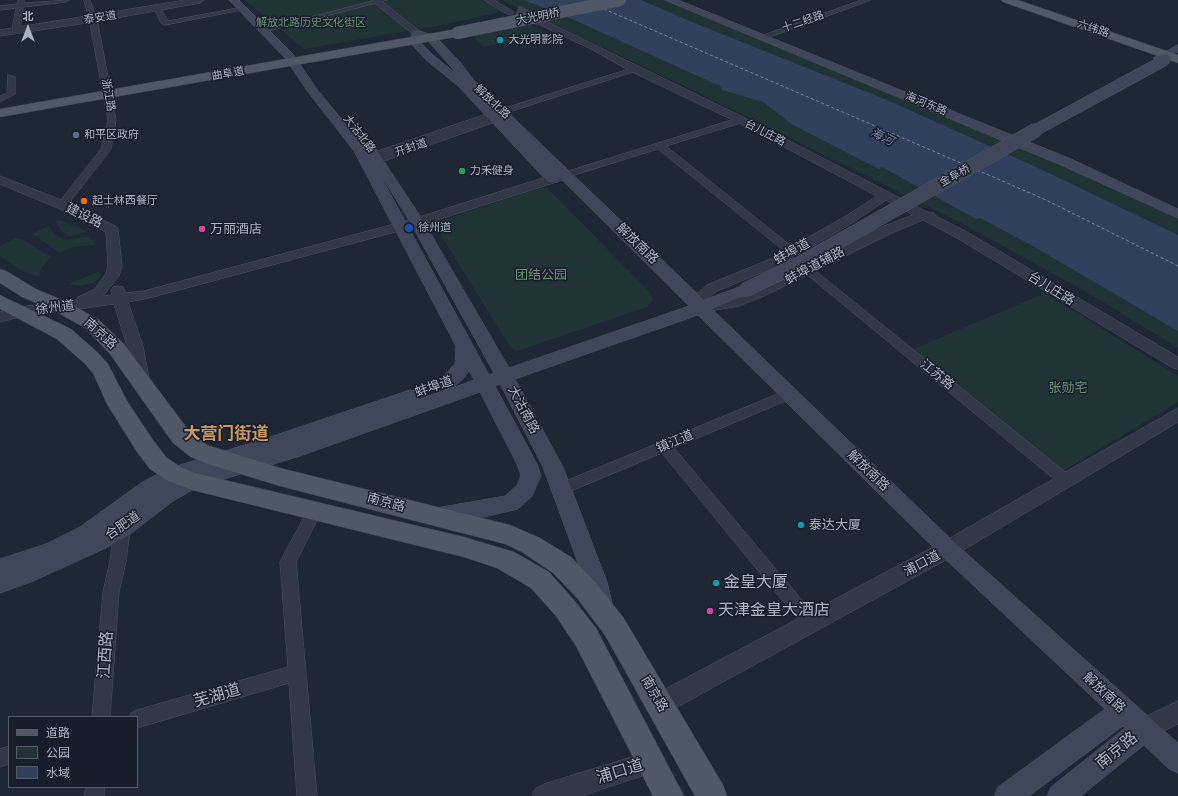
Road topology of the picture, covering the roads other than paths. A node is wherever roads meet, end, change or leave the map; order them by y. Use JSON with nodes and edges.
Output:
{"nodes":[{"id":1,"x":66,"y":0,"type":"edge"},
{"id":2,"x":86,"y":0,"type":"edge"},
{"id":3,"x":188,"y":0,"type":"edge"},
{"id":4,"x":200,"y":0,"type":"edge"},
{"id":5,"x":234,"y":0,"type":"edge"},
{"id":6,"x":488,"y":0,"type":"edge"},
{"id":7,"x":496,"y":0,"type":"edge"},
{"id":8,"x":590,"y":0,"type":"edge"},
{"id":9,"x":620,"y":0,"type":"edge"},
{"id":10,"x":670,"y":0,"type":"edge"},
{"id":11,"x":682,"y":0,"type":"edge"},
{"id":12,"x":868,"y":0,"type":"edge"},
{"id":13,"x":1007,"y":0,"type":"edge"},
{"id":14,"x":1016,"y":0,"type":"edge"},
{"id":15,"x":379,"y":1,"type":"edge"},
{"id":16,"x":20,"y":3,"type":"edge"},
{"id":17,"x":156,"y":4,"type":"edge"},
{"id":18,"x":0,"y":8,"type":"edge"},
{"id":19,"x":243,"y":9,"type":"junction"},
{"id":20,"x":93,"y":18,"type":"junction"},
{"id":21,"x":538,"y":23,"type":"tunnel mouth"},
{"id":22,"x":16,"y":29,"type":"junction"},
{"id":23,"x":266,"y":30,"type":"junction"},
{"id":24,"x":453,"y":30,"type":"junction"},
{"id":25,"x":0,"y":32,"type":"edge"},
{"id":26,"x":765,"y":36,"type":"junction"},
{"id":27,"x":416,"y":37,"type":"junction"},
{"id":28,"x":431,"y":38,"type":"junction"},
{"id":29,"x":1172,"y":55,"type":"edge"},
{"id":30,"x":294,"y":60,"type":"junction"},
{"id":31,"x":635,"y":70,"type":"junction"},
{"id":32,"x":11,"y":77,"type":"dead end"},
{"id":33,"x":107,"y":91,"type":"junction"},
{"id":34,"x":0,"y":99,"type":"edge"},
{"id":35,"x":0,"y":106,"type":"edge"},
{"id":36,"x":0,"y":114,"type":"edge"},
{"id":37,"x":496,"y":116,"type":"junction"},
{"id":38,"x":741,"y":120,"type":"junction"},
{"id":39,"x":660,"y":146,"type":"junction"},
{"id":40,"x":373,"y":159,"type":"junction"},
{"id":41,"x":559,"y":177,"type":"junction"},
{"id":42,"x":0,"y":180,"type":"edge"},
{"id":43,"x":886,"y":195,"type":"junction"},
{"id":44,"x":62,"y":205,"type":"junction"},
{"id":45,"x":1178,"y":208,"type":"edge"},
{"id":46,"x":1178,"y":214,"type":"edge"},
{"id":47,"x":923,"y":215,"type":"junction"},
{"id":48,"x":409,"y":224,"type":"junction"},
{"id":49,"x":792,"y":252,"type":"junction"},
{"id":50,"x":115,"y":266,"type":"junction"},
{"id":51,"x":808,"y":270,"type":"junction"},
{"id":52,"x":0,"y":275,"type":"edge"},
{"id":53,"x":741,"y":288,"type":"joint"},
{"id":54,"x":120,"y":299,"type":"junction"},
{"id":55,"x":691,"y":299,"type":"junction"},
{"id":56,"x":70,"y":312,"type":"junction"},
{"id":57,"x":13,"y":314,"type":"edge"},
{"id":58,"x":464,"y":344,"type":"junction"},
{"id":59,"x":1178,"y":353,"type":"edge"},
{"id":60,"x":1178,"y":364,"type":"edge"},
{"id":61,"x":502,"y":371,"type":"junction"},
{"id":62,"x":482,"y":378,"type":"junction"},
{"id":63,"x":142,"y":383,"type":"junction"},
{"id":64,"x":444,"y":384,"type":"junction"},
{"id":65,"x":790,"y":394,"type":"junction"},
{"id":66,"x":1178,"y":414,"type":"edge"},
{"id":67,"x":186,"y":442,"type":"junction"},
{"id":68,"x":272,"y":444,"type":"junction"},
{"id":69,"x":664,"y":446,"type":"junction"},
{"id":70,"x":219,"y":459,"type":"junction"},
{"id":71,"x":244,"y":466,"type":"junction"},
{"id":72,"x":183,"y":478,"type":"junction"},
{"id":73,"x":1065,"y":480,"type":"junction"},
{"id":74,"x":561,"y":489,"type":"junction"},
{"id":75,"x":315,"y":510,"type":"junction"},
{"id":76,"x":434,"y":516,"type":"junction"},
{"id":77,"x":122,"y":529,"type":"junction"},
{"id":78,"x":948,"y":549,"type":"junction"},
{"id":79,"x":0,"y":568,"type":"edge"},
{"id":80,"x":0,"y":582,"type":"edge"},
{"id":81,"x":603,"y":610,"type":"junction"},
{"id":82,"x":811,"y":623,"type":"junction"},
{"id":83,"x":297,"y":673,"type":"junction"},
{"id":84,"x":660,"y":704,"type":"junction"},
{"id":85,"x":1124,"y":712,"type":"junction"},
{"id":86,"x":1178,"y":712,"type":"edge"},
{"id":87,"x":101,"y":716,"type":"edge"},
{"id":88,"x":138,"y":719,"type":"edge"},
{"id":89,"x":1144,"y":729,"type":"junction"},
{"id":90,"x":1178,"y":760,"type":"edge"},
{"id":91,"x":651,"y":762,"type":"junction"},
{"id":92,"x":307,"y":796,"type":"edge"},
{"id":93,"x":544,"y":796,"type":"edge"},
{"id":94,"x":669,"y":796,"type":"edge"},
{"id":95,"x":712,"y":796,"type":"edge"},
{"id":96,"x":1007,"y":796,"type":"edge"},
{"id":97,"x":1060,"y":796,"type":"edge"}],
"edges":[{"from":1,"to":16,"type":"street"},
{"from":2,"to":20,"type":"street","name":"浙江路"},
{"from":3,"to":17,"type":"street","name":"泰安道"},
{"from":4,"to":17,"type":"street","name":"泰安道"},
{"from":5,"to":19,"type":"main road","name":"大沽北路"},
{"from":6,"to":7,"type":"street"},
{"from":8,"to":24,"type":"main road","name":"大光明桥"},
{"from":9,"to":24,"type":"main road","name":"大光明桥","bridge":true},
{"from":10,"to":26,"type":"main road","name":"海河东路"},
{"from":11,"to":26,"type":"main road","name":"海河东路"},
{"from":12,"to":26,"type":"street","name":"十二经路"},
{"from":13,"to":29,"type":"main road","name":"六纬路"},
{"from":14,"to":29,"type":"main road","name":"六纬路"},
{"from":15,"to":23,"type":"street"},
{"from":15,"to":27,"type":"street","name":"解放北路"},
{"from":16,"to":18,"type":"street"},
{"from":16,"to":22,"type":"street"},
{"from":17,"to":19,"type":"street"},
{"from":17,"to":20,"type":"street","name":"泰安道"},
{"from":19,"to":23,"type":"main road","name":"大沽北路"},
{"from":20,"to":22,"type":"street","name":"泰安道"},
{"from":20,"to":33,"type":"street","name":"浙江路"},
{"from":21,"to":31,"type":"street","name":"台儿庄路"},
{"from":22,"to":25,"type":"street","name":"泰安道"},
{"from":23,"to":30,"type":"main road","name":"大沽北路"},
{"from":24,"to":27,"type":"main road","name":"曲阜道"},
{"from":24,"to":28,"type":"main road","name":"曲阜道"},
{"from":26,"to":45,"type":"main road","name":"海河东路"},
{"from":26,"to":46,"type":"main road","name":"海河东路"},
{"from":27,"to":28,"type":"main road","name":"曲阜道"},
{"from":27,"to":30,"type":"main road","name":"曲阜道"},
{"from":27,"to":37,"type":"main road","name":"解放北路"},
{"from":28,"to":37,"type":"main road","name":"解放北路"},
{"from":29,"to":53,"type":"main road","name":"金阜桥","bridge":true},
{"from":30,"to":33,"type":"main road","name":"曲阜道"},
{"from":30,"to":40,"type":"main road","name":"大沽北路"},
{"from":31,"to":37,"type":"street","name":"开封道"},
{"from":31,"to":38,"type":"street","name":"台儿庄路"},
{"from":32,"to":34,"type":"street"},
{"from":33,"to":35,"type":"main road","name":"曲阜道"},
{"from":33,"to":36,"type":"main road","name":"曲阜道"},
{"from":33,"to":44,"type":"street","name":"浙江路"},
{"from":37,"to":40,"type":"street","name":"开封道"},
{"from":37,"to":41,"type":"main road","name":"解放北路"},
{"from":38,"to":39,"type":"street","name":"徐州道"},
{"from":38,"to":43,"type":"street","name":"台儿庄路"},
{"from":39,"to":41,"type":"street","name":"徐州道"},
{"from":39,"to":49,"type":"street"},
{"from":40,"to":48,"type":"main road","name":"大沽北路"},
{"from":40,"to":48,"type":"main road","name":"大沽北路"},
{"from":41,"to":48,"type":"street","name":"徐州道"},
{"from":41,"to":55,"type":"main road","name":"解放南路"},
{"from":42,"to":44,"type":"street","name":"建设路"},
{"from":43,"to":47,"type":"street","name":"台儿庄路"},
{"from":43,"to":49,"type":"street","name":"蚌埠道"},
{"from":44,"to":50,"type":"street","name":"建设路"},
{"from":47,"to":51,"type":"street","name":"蚌埠道辅路"},
{"from":47,"to":59,"type":"street","name":"台儿庄路"},
{"from":47,"to":60,"type":"street","name":"台儿庄路"},
{"from":48,"to":54,"type":"street","name":"徐州道"},
{"from":48,"to":58,"type":"main road","name":"大沽南路"},
{"from":48,"to":61,"type":"main road","name":"大沽南路"},
{"from":49,"to":55,"type":"street","name":"蚌埠道"},
{"from":50,"to":54,"type":"street"},
{"from":50,"to":56,"type":"street","name":"建设路"},
{"from":51,"to":55,"type":"street","name":"蚌埠道辅路"},
{"from":51,"to":73,"type":"street","name":"江苏路"},
{"from":52,"to":56,"type":"main road","name":"南京路"},
{"from":53,"to":55,"type":"main road","name":"蚌埠道"},
{"from":54,"to":56,"type":"street","name":"徐州道"},
{"from":54,"to":63,"type":"street"},
{"from":55,"to":61,"type":"main road","name":"蚌埠道"},
{"from":55,"to":61,"type":"main road","name":"蚌埠道"},
{"from":55,"to":65,"type":"main road","name":"解放南路"},
{"from":56,"to":57,"type":"main road"},
{"from":56,"to":63,"type":"main road","name":"南京路"},
{"from":57,"to":72,"type":"main road","name":"南京路"},
{"from":58,"to":62,"type":"main road","name":"大沽南路"},
{"from":58,"to":64,"type":"main road"},
{"from":61,"to":62,"type":"main road","name":"蚌埠道"},
{"from":61,"to":74,"type":"main road","name":"大沽南路"},
{"from":62,"to":64,"type":"main road","name":"蚌埠道"},
{"from":62,"to":71,"type":"main road","name":"蚌埠道"},
{"from":62,"to":76,"type":"main road","name":"大沽南路"},
{"from":63,"to":67,"type":"main road","name":"南京路"},
{"from":64,"to":68,"type":"main road","name":"蚌埠道"},
{"from":65,"to":69,"type":"street","name":"镇江道"},
{"from":65,"to":78,"type":"main road","name":"解放南路"},
{"from":66,"to":73,"type":"street","name":"浦口道"},
{"from":67,"to":68,"type":"main road"},
{"from":67,"to":70,"type":"main road","name":"南京路"},
{"from":68,"to":70,"type":"main road","name":"蚌埠道"},
{"from":69,"to":74,"type":"street","name":"镇江道"},
{"from":69,"to":82,"type":"street"},
{"from":70,"to":71,"type":"main road","name":"南京路"},
{"from":70,"to":72,"type":"main road","name":"蚌埠道"},
{"from":71,"to":72,"type":"main road","name":"合肥道"},
{"from":71,"to":76,"type":"main road","name":"南京路"},
{"from":72,"to":75,"type":"main road","name":"南京路"},
{"from":72,"to":77,"type":"main road","name":"合肥道"},
{"from":72,"to":79,"type":"main road","name":"合肥道"},
{"from":73,"to":78,"type":"street","name":"浦口道"},
{"from":74,"to":81,"type":"main road","name":"大沽南路"},
{"from":75,"to":83,"type":"street"},
{"from":75,"to":91,"type":"main road","name":"南京路"},
{"from":76,"to":81,"type":"main road","name":"南京路"},
{"from":77,"to":80,"type":"main road","name":"合肥道"},
{"from":77,"to":87,"type":"street","name":"江西路"},
{"from":78,"to":82,"type":"street","name":"浦口道"},
{"from":78,"to":85,"type":"main road","name":"解放南路"},
{"from":81,"to":84,"type":"main road","name":"南京路"},
{"from":82,"to":84,"type":"street","name":"浦口道"},
{"from":83,"to":88,"type":"street","name":"芜湖道"},
{"from":83,"to":92,"type":"street"},
{"from":84,"to":95,"type":"main road","name":"南京路"},
{"from":85,"to":89,"type":"main road","name":"解放南路"},
{"from":85,"to":96,"type":"main road","name":"南京路"},
{"from":86,"to":89,"type":"street","name":"南京路"},
{"from":89,"to":90,"type":"main road","name":"解放南路"},
{"from":89,"to":97,"type":"main road","name":"南京路"},
{"from":91,"to":93,"type":"street","name":"浦口道"},
{"from":91,"to":94,"type":"main road","name":"南京路"}]}
